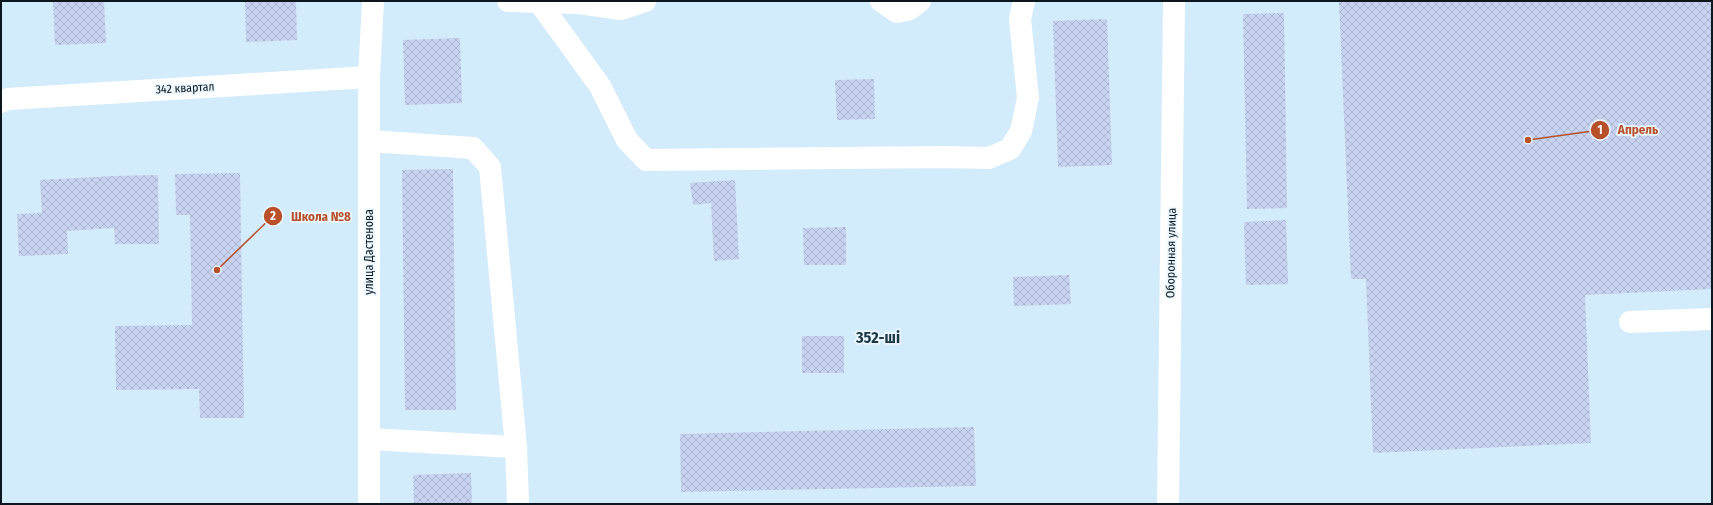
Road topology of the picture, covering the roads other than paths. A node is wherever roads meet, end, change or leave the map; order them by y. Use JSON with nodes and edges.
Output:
{"nodes":[{"id":1,"x":373,"y":1,"type":"edge"},
{"id":2,"x":508,"y":1,"type":"edge"},
{"id":3,"x":644,"y":1,"type":"edge"},
{"id":4,"x":881,"y":1,"type":"edge"},
{"id":5,"x":920,"y":1,"type":"edge"},
{"id":6,"x":1024,"y":1,"type":"edge"},
{"id":7,"x":1174,"y":1,"type":"edge"},
{"id":8,"x":539,"y":2,"type":"edge"},
{"id":9,"x":369,"y":77,"type":"junction"},
{"id":10,"x":1,"y":102,"type":"edge"},
{"id":11,"x":369,"y":141,"type":"junction"},
{"id":12,"x":1712,"y":319,"type":"edge"},
{"id":13,"x":1630,"y":322,"type":"dead end"},
{"id":14,"x":369,"y":438,"type":"junction"},
{"id":15,"x":516,"y":447,"type":"junction"},
{"id":16,"x":369,"y":504,"type":"edge"},
{"id":17,"x":518,"y":504,"type":"edge"},
{"id":18,"x":1168,"y":504,"type":"edge"}],
"edges":[{"from":1,"to":9,"type":"street","name":"улица Дастенова"},
{"from":2,"to":8,"type":"street"},
{"from":3,"to":8,"type":"street"},
{"from":4,"to":5,"type":"street"},
{"from":6,"to":8,"type":"street"},
{"from":7,"to":18,"type":"street","name":"Оборонная улица"},
{"from":9,"to":10,"type":"street","name":"342 квартал"},
{"from":9,"to":11,"type":"street","name":"улица Дастенова"},
{"from":11,"to":14,"type":"street","name":"улица Дастенова"},
{"from":11,"to":15,"type":"street"},
{"from":12,"to":13,"type":"street"},
{"from":14,"to":15,"type":"street"},
{"from":14,"to":16,"type":"street","name":"улица Дастенова"},
{"from":15,"to":17,"type":"street"}]}
